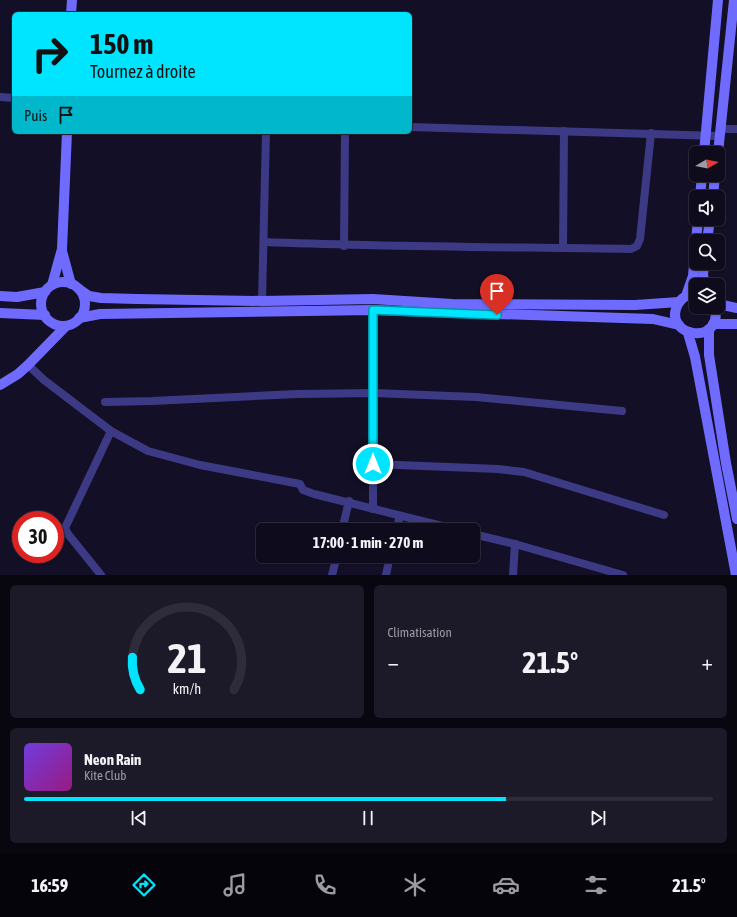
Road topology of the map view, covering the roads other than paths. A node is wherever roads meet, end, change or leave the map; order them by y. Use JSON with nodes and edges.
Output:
{"nodes":[{"id":1,"x":72,"y":0,"type":"edge"},
{"id":2,"x":718,"y":0,"type":"edge"},
{"id":3,"x":734,"y":0,"type":"edge"},
{"id":4,"x":71,"y":12,"type":"edge"},
{"id":5,"x":0,"y":97,"type":"edge"},
{"id":6,"x":12,"y":98,"type":"edge"},
{"id":7,"x":412,"y":127,"type":"edge"},
{"id":8,"x":737,"y":129,"type":"edge"},
{"id":9,"x":564,"y":131,"type":"junction"},
{"id":10,"x":720,"y":132,"type":"junction"},
{"id":11,"x":651,"y":133,"type":"junction"},
{"id":12,"x":66,"y":134,"type":"edge"},
{"id":13,"x":266,"y":134,"type":"edge"},
{"id":14,"x":345,"y":134,"type":"edge"},
{"id":15,"x":706,"y":135,"type":"junction"},
{"id":16,"x":705,"y":146,"type":"edge"},
{"id":17,"x":719,"y":146,"type":"edge"},
{"id":18,"x":697,"y":226,"type":"edge"},
{"id":19,"x":264,"y":242,"type":"junction"},
{"id":20,"x":344,"y":246,"type":"junction"},
{"id":21,"x":563,"y":248,"type":"junction"},
{"id":22,"x":62,"y":250,"type":"junction"},
{"id":23,"x":52,"y":285,"type":"junction"},
{"id":24,"x":75,"y":286,"type":"junction"},
{"id":25,"x":45,"y":292,"type":"junction"},
{"id":26,"x":0,"y":296,"type":"edge"},
{"id":27,"x":689,"y":296,"type":"edge"},
{"id":28,"x":682,"y":299,"type":"junction"},
{"id":29,"x":262,"y":301,"type":"junction"},
{"id":30,"x":725,"y":305,"type":"edge"},
{"id":31,"x":737,"y":308,"type":"edge"},
{"id":32,"x":373,"y":310,"type":"junction"},
{"id":33,"x":0,"y":313,"type":"edge"},
{"id":34,"x":716,"y":314,"type":"edge"},
{"id":35,"x":44,"y":315,"type":"junction"},
{"id":36,"x":79,"y":318,"type":"junction"},
{"id":37,"x":737,"y":324,"type":"edge"},
{"id":38,"x":679,"y":325,"type":"junction"},
{"id":39,"x":66,"y":326,"type":"junction"},
{"id":40,"x":711,"y":326,"type":"junction"},
{"id":41,"x":688,"y":332,"type":"junction"},
{"id":42,"x":28,"y":366,"type":"junction"},
{"id":43,"x":0,"y":385,"type":"edge"},
{"id":44,"x":374,"y":393,"type":"junction"},
{"id":45,"x":105,"y":402,"type":"dead end"},
{"id":46,"x":622,"y":411,"type":"dead end"},
{"id":47,"x":111,"y":431,"type":"junction"},
{"id":48,"x":373,"y":464,"type":"junction"},
{"id":49,"x":349,"y":501,"type":"junction"},
{"id":50,"x":374,"y":509,"type":"junction"},
{"id":51,"x":664,"y":515,"type":"dead end"},
{"id":52,"x":400,"y":516,"type":"junction"},
{"id":53,"x":737,"y":519,"type":"edge"},
{"id":54,"x":344,"y":523,"type":"edge"},
{"id":55,"x":398,"y":523,"type":"edge"},
{"id":56,"x":429,"y":523,"type":"edge"},
{"id":57,"x":480,"y":536,"type":"edge"},
{"id":58,"x":515,"y":544,"type":"junction"},
{"id":59,"x":335,"y":563,"type":"edge"},
{"id":60,"x":389,"y":563,"type":"edge"},
{"id":61,"x":98,"y":574,"type":"edge"},
{"id":62,"x":332,"y":575,"type":"edge"},
{"id":63,"x":386,"y":575,"type":"edge"},
{"id":64,"x":513,"y":575,"type":"edge"},
{"id":65,"x":623,"y":575,"type":"edge"},
{"id":66,"x":736,"y":575,"type":"edge"}],
"edges":[{"from":1,"to":4,"type":"main road"},
{"from":2,"to":15,"type":"main road"},
{"from":3,"to":10,"type":"main road"},
{"from":5,"to":6,"type":"street"},
{"from":7,"to":9,"type":"street"},
{"from":8,"to":10,"type":"street"},
{"from":9,"to":11,"type":"street"},
{"from":9,"to":21,"type":"street"},
{"from":10,"to":15,"type":"street"},
{"from":10,"to":17,"type":"main road"},
{"from":11,"to":15,"type":"street"},
{"from":11,"to":21,"type":"street"},
{"from":12,"to":22,"type":"main road"},
{"from":13,"to":19,"type":"street"},
{"from":14,"to":20,"type":"street"},
{"from":15,"to":16,"type":"main road"},
{"from":18,"to":28,"type":"main road"},
{"from":19,"to":20,"type":"street"},
{"from":19,"to":29,"type":"street"},
{"from":20,"to":21,"type":"street"},
{"from":22,"to":23,"type":"main road"},
{"from":22,"to":24,"type":"main road"},
{"from":23,"to":24,"type":"main road"},
{"from":23,"to":25,"type":"main road"},
{"from":24,"to":29,"type":"main road"},
{"from":24,"to":36,"type":"main road"},
{"from":25,"to":26,"type":"main road"},
{"from":25,"to":35,"type":"main road"},
{"from":27,"to":28,"type":"main road"},
{"from":28,"to":29,"type":"main road"},
{"from":28,"to":38,"type":"main road"},
{"from":30,"to":31,"type":"main road"},
{"from":32,"to":36,"type":"main road"},
{"from":32,"to":38,"type":"main road"},
{"from":32,"to":44,"type":"street"},
{"from":33,"to":35,"type":"main road"},
{"from":34,"to":40,"type":"main road"},
{"from":35,"to":39,"type":"main road"},
{"from":36,"to":39,"type":"main road"},
{"from":37,"to":40,"type":"main road"},
{"from":38,"to":41,"type":"main road"},
{"from":39,"to":42,"type":"main road"},
{"from":40,"to":41,"type":"main road"},
{"from":40,"to":53,"type":"main road"},
{"from":41,"to":66,"type":"main road"},
{"from":42,"to":43,"type":"main road"},
{"from":42,"to":47,"type":"street"},
{"from":44,"to":45,"type":"street"},
{"from":44,"to":46,"type":"street"},
{"from":44,"to":48,"type":"street"},
{"from":47,"to":49,"type":"street"},
{"from":47,"to":61,"type":"street"},
{"from":48,"to":50,"type":"street"},
{"from":48,"to":51,"type":"street"},
{"from":49,"to":50,"type":"street"},
{"from":49,"to":54,"type":"street"},
{"from":50,"to":52,"type":"street"},
{"from":52,"to":55,"type":"street"},
{"from":52,"to":56,"type":"street"},
{"from":57,"to":58,"type":"street"},
{"from":58,"to":64,"type":"street"},
{"from":58,"to":65,"type":"street"},
{"from":59,"to":62,"type":"street"},
{"from":60,"to":63,"type":"street"}]}
